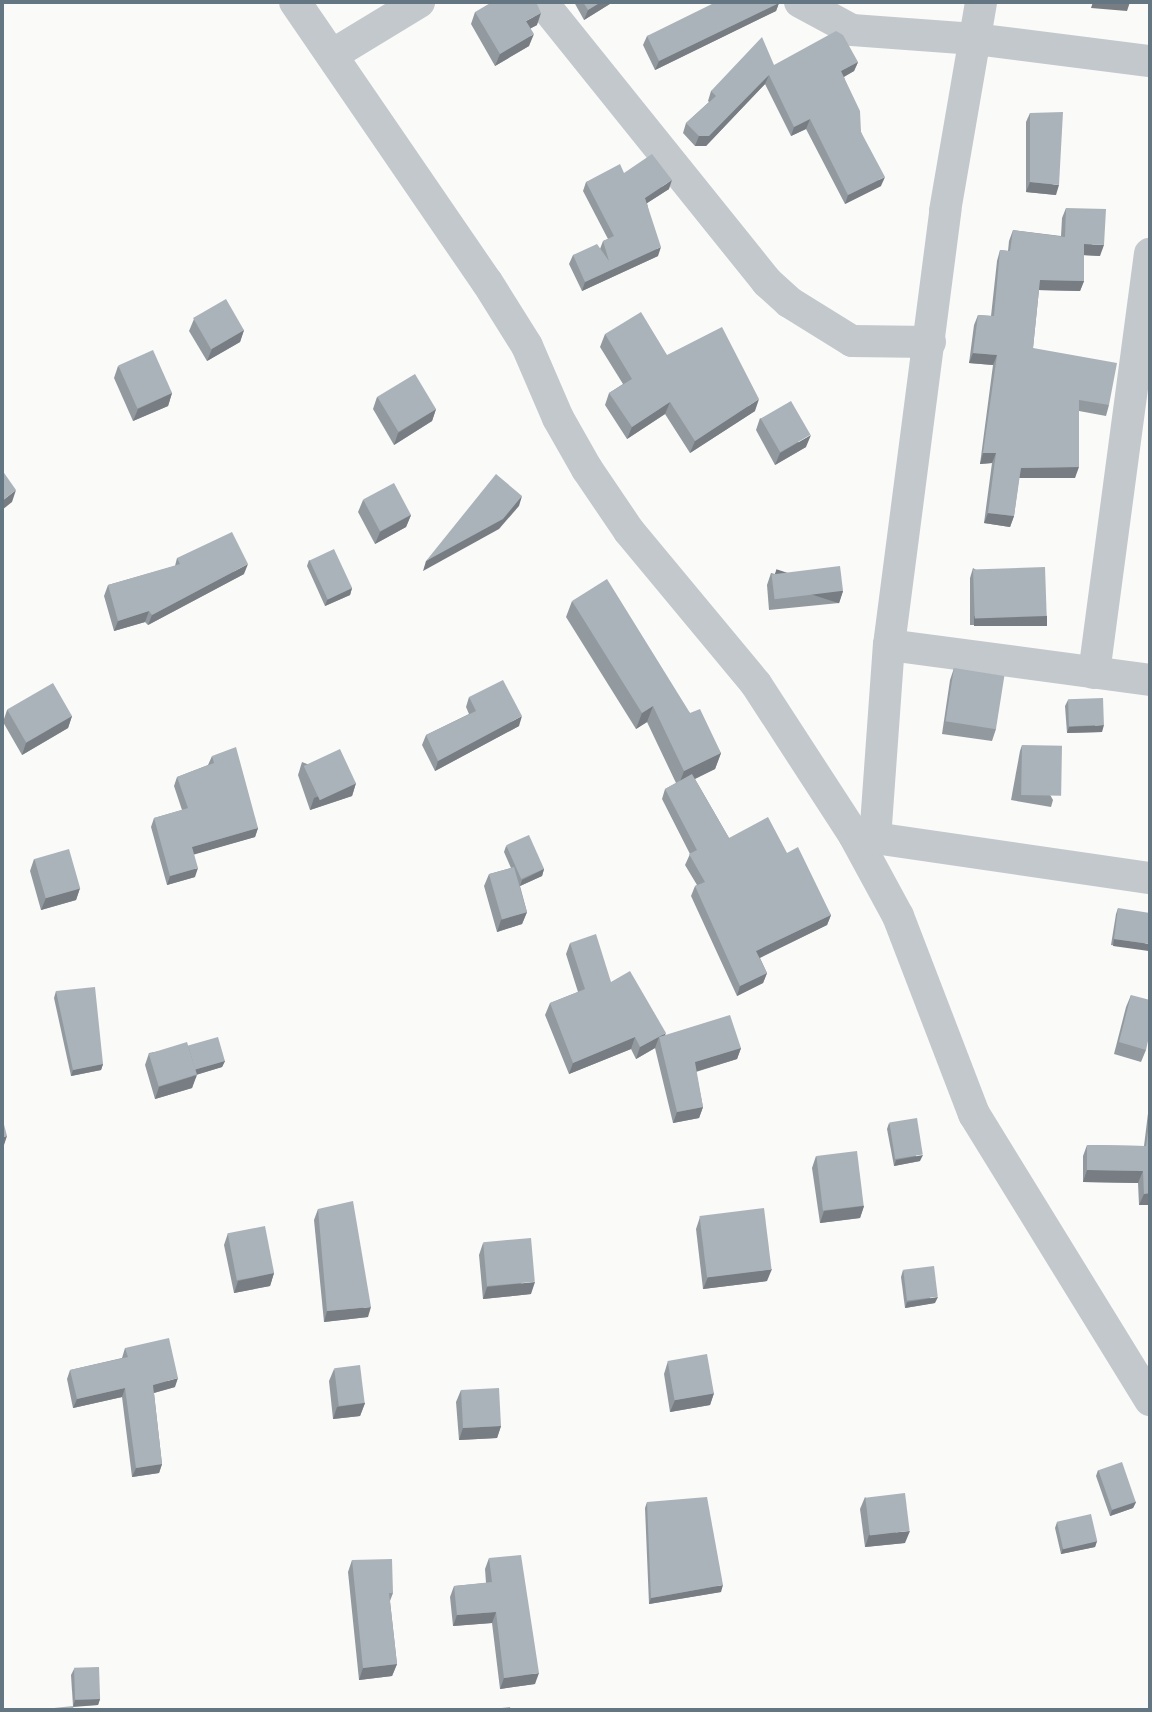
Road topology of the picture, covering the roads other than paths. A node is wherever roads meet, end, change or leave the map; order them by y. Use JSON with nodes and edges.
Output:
{"nodes":[{"id":1,"x":295,"y":2,"type":"edge"},
{"id":2,"x":419,"y":2,"type":"edge"},
{"id":3,"x":542,"y":2,"type":"edge"},
{"id":4,"x":800,"y":2,"type":"edge"},
{"id":5,"x":981,"y":2,"type":"edge"},
{"id":6,"x":975,"y":39,"type":"junction"},
{"id":7,"x":332,"y":55,"type":"junction"},
{"id":8,"x":1150,"y":61,"type":"edge"},
{"id":9,"x":1150,"y":254,"type":"edge"},
{"id":10,"x":930,"y":342,"type":"junction"},
{"id":11,"x":889,"y":645,"type":"junction"},
{"id":12,"x":1094,"y":673,"type":"junction"},
{"id":13,"x":1150,"y":680,"type":"edge"},
{"id":14,"x":864,"y":837,"type":"junction"},
{"id":15,"x":1150,"y":878,"type":"edge"},
{"id":16,"x":1150,"y":1400,"type":"edge"}],
"edges":[{"from":1,"to":7,"type":"street"},
{"from":2,"to":7,"type":"street"},
{"from":3,"to":10,"type":"street"},
{"from":4,"to":6,"type":"street"},
{"from":5,"to":6,"type":"street"},
{"from":6,"to":8,"type":"street"},
{"from":6,"to":10,"type":"street"},
{"from":7,"to":14,"type":"street"},
{"from":9,"to":12,"type":"street"},
{"from":10,"to":11,"type":"street"},
{"from":11,"to":12,"type":"street"},
{"from":11,"to":14,"type":"street"},
{"from":12,"to":13,"type":"street"},
{"from":14,"to":15,"type":"street"},
{"from":14,"to":16,"type":"street"}]}
